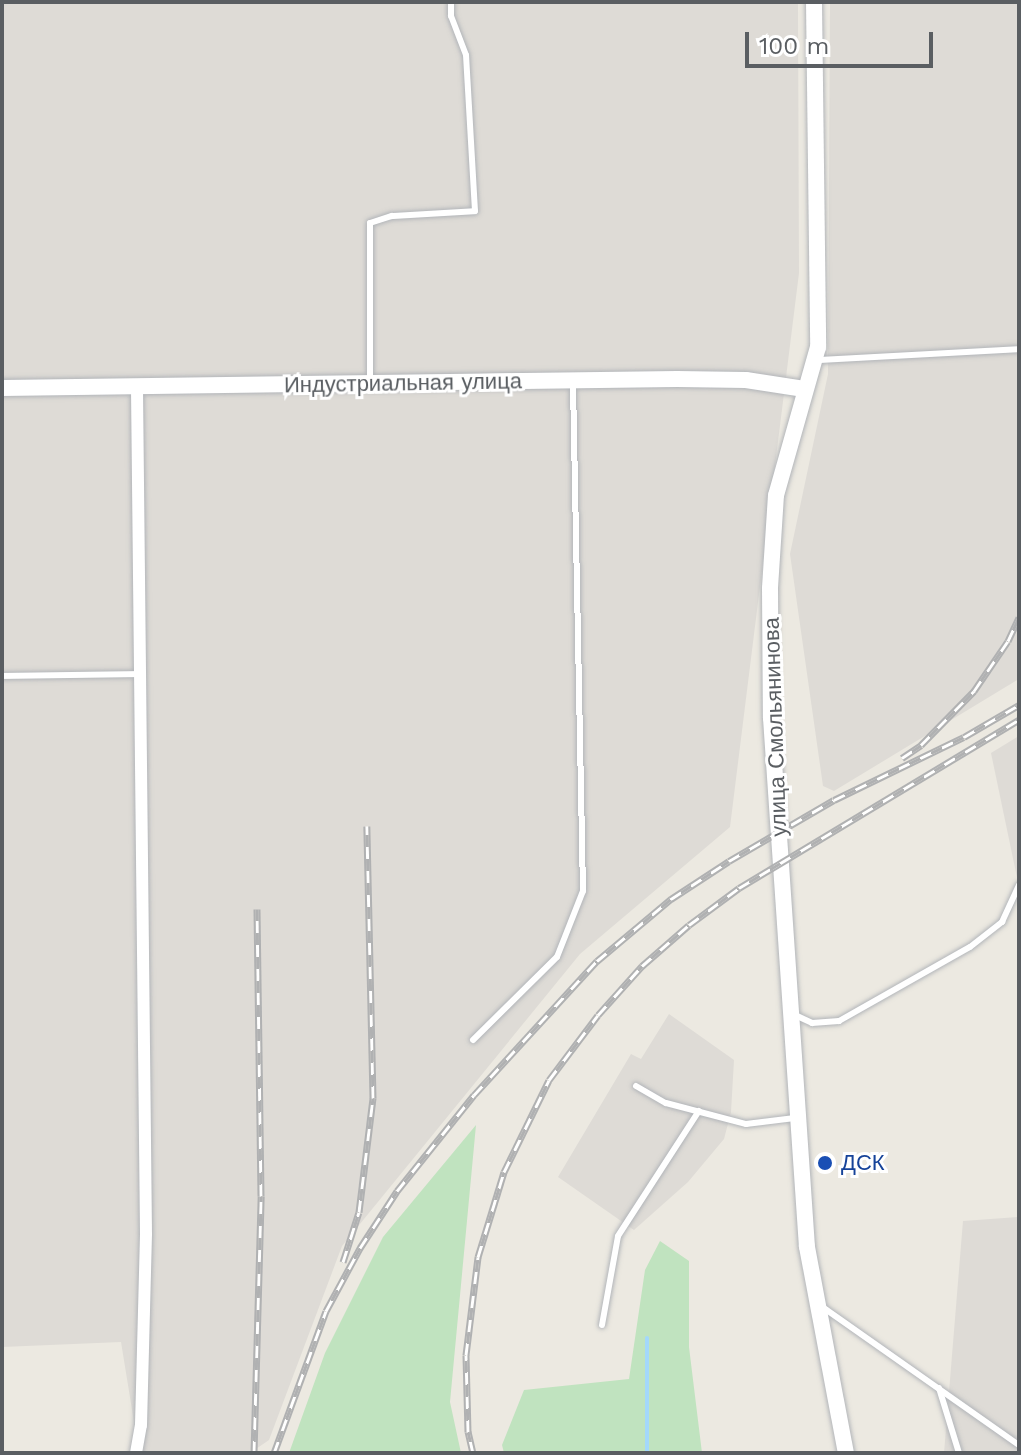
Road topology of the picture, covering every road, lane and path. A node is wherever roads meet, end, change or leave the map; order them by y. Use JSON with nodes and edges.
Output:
{"nodes":[{"id":1,"x":451,"y":2,"type":"edge"},
{"id":2,"x":814,"y":2,"type":"edge"},
{"id":3,"x":1019,"y":349,"type":"edge"},
{"id":4,"x":815,"y":360,"type":"junction"},
{"id":5,"x":573,"y":382,"type":"junction"},
{"id":6,"x":370,"y":384,"type":"junction"},
{"id":7,"x":137,"y":386,"type":"junction"},
{"id":8,"x":2,"y":388,"type":"edge"},
{"id":9,"x":804,"y":389,"type":"junction"},
{"id":10,"x":140,"y":674,"type":"junction"},
{"id":11,"x":2,"y":676,"type":"edge"},
{"id":12,"x":1019,"y":885,"type":"edge"},
{"id":13,"x":791,"y":1014,"type":"junction"},
{"id":14,"x":473,"y":1040,"type":"dead end"},
{"id":15,"x":636,"y":1086,"type":"dead end"},
{"id":16,"x":699,"y":1111,"type":"junction"},
{"id":17,"x":798,"y":1118,"type":"junction"},
{"id":18,"x":818,"y":1304,"type":"junction"},
{"id":19,"x":602,"y":1325,"type":"dead end"},
{"id":20,"x":939,"y":1388,"type":"junction"},
{"id":21,"x":1019,"y":1445,"type":"edge"},
{"id":22,"x":136,"y":1453,"type":"edge"},
{"id":23,"x":846,"y":1453,"type":"edge"},
{"id":24,"x":959,"y":1453,"type":"edge"}],
"edges":[{"from":1,"to":6,"type":"lane"},
{"from":2,"to":4,"type":"street","name":"улица Смольянинова"},
{"from":3,"to":4,"type":"lane"},
{"from":4,"to":9,"type":"street","name":"улица Смольянинова"},
{"from":5,"to":6,"type":"street","name":"Индустриальная улица"},
{"from":5,"to":9,"type":"street","name":"Индустриальная улица"},
{"from":5,"to":14,"type":"lane"},
{"from":6,"to":7,"type":"street","name":"Индустриальная улица"},
{"from":7,"to":8,"type":"street","name":"Индустриальная улица"},
{"from":7,"to":10,"type":"street"},
{"from":9,"to":13,"type":"street","name":"улица Смольянинова"},
{"from":10,"to":11,"type":"lane"},
{"from":10,"to":22,"type":"street"},
{"from":12,"to":13,"type":"lane"},
{"from":13,"to":17,"type":"street","name":"улица Смольянинова"},
{"from":15,"to":16,"type":"lane"},
{"from":16,"to":17,"type":"lane"},
{"from":16,"to":19,"type":"lane"},
{"from":17,"to":18,"type":"street","name":"улица Смольянинова"},
{"from":18,"to":20,"type":"lane"},
{"from":18,"to":23,"type":"street","name":"улица Смольянинова"},
{"from":20,"to":21,"type":"lane"},
{"from":20,"to":24,"type":"lane"}]}
